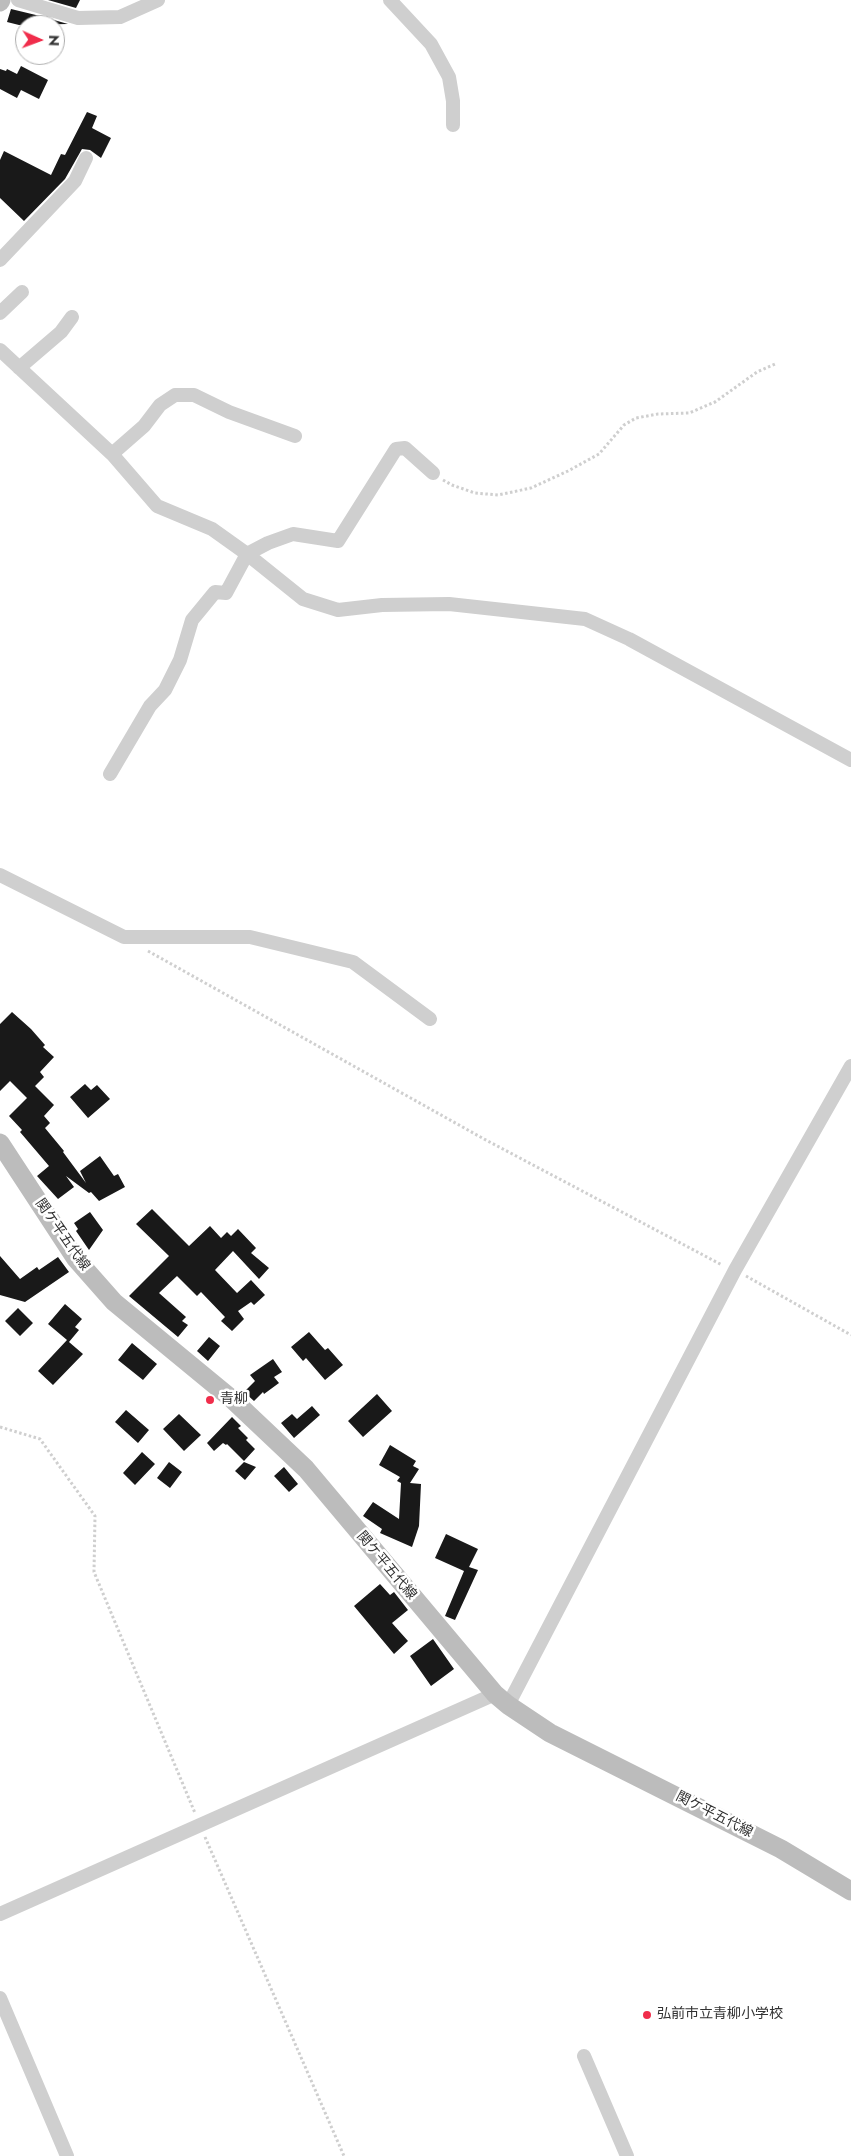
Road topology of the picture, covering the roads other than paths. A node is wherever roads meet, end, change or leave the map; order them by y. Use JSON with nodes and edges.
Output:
{"nodes":[{"id":1,"x":18,"y":0,"type":"edge"},
{"id":2,"x":158,"y":0,"type":"edge"},
{"id":3,"x":390,"y":0,"type":"edge"},
{"id":4,"x":453,"y":125,"type":"dead end"},
{"id":5,"x":86,"y":158,"type":"dead end"},
{"id":6,"x":0,"y":260,"type":"edge"},
{"id":7,"x":22,"y":292,"type":"dead end"},
{"id":8,"x":0,"y":313,"type":"edge"},
{"id":9,"x":72,"y":317,"type":"dead end"},
{"id":10,"x":0,"y":350,"type":"edge"},
{"id":11,"x":19,"y":368,"type":"junction"},
{"id":12,"x":295,"y":436,"type":"dead end"},
{"id":13,"x":112,"y":454,"type":"junction"},
{"id":14,"x":433,"y":474,"type":"road end"},
{"id":15,"x":247,"y":554,"type":"junction"},
{"id":16,"x":851,"y":760,"type":"edge"},
{"id":17,"x":110,"y":774,"type":"dead end"},
{"id":18,"x":0,"y":875,"type":"edge"},
{"id":19,"x":430,"y":1019,"type":"dead end"},
{"id":20,"x":851,"y":1066,"type":"edge"},
{"id":21,"x":0,"y":1143,"type":"edge"},
{"id":22,"x":502,"y":1699,"type":"junction"},
{"id":23,"x":851,"y":1891,"type":"edge"},
{"id":24,"x":0,"y":1914,"type":"edge"},
{"id":25,"x":0,"y":1998,"type":"edge"},
{"id":26,"x":584,"y":2056,"type":"dead end"},
{"id":27,"x":67,"y":2156,"type":"edge"},
{"id":28,"x":627,"y":2156,"type":"edge"}],
"edges":[{"from":1,"to":2,"type":"street"},
{"from":3,"to":4,"type":"street"},
{"from":5,"to":6,"type":"street"},
{"from":7,"to":8,"type":"street"},
{"from":9,"to":11,"type":"street"},
{"from":10,"to":11,"type":"street"},
{"from":11,"to":13,"type":"street"},
{"from":12,"to":13,"type":"street"},
{"from":13,"to":15,"type":"street"},
{"from":14,"to":15,"type":"street"},
{"from":15,"to":16,"type":"street"},
{"from":15,"to":17,"type":"street"},
{"from":18,"to":19,"type":"street"},
{"from":20,"to":22,"type":"street"},
{"from":21,"to":22,"type":"main road","name":"関ケ平五代線"},
{"from":22,"to":23,"type":"main road","name":"関ケ平五代線"},
{"from":22,"to":24,"type":"street"},
{"from":25,"to":27,"type":"street"},
{"from":26,"to":28,"type":"street"}]}
